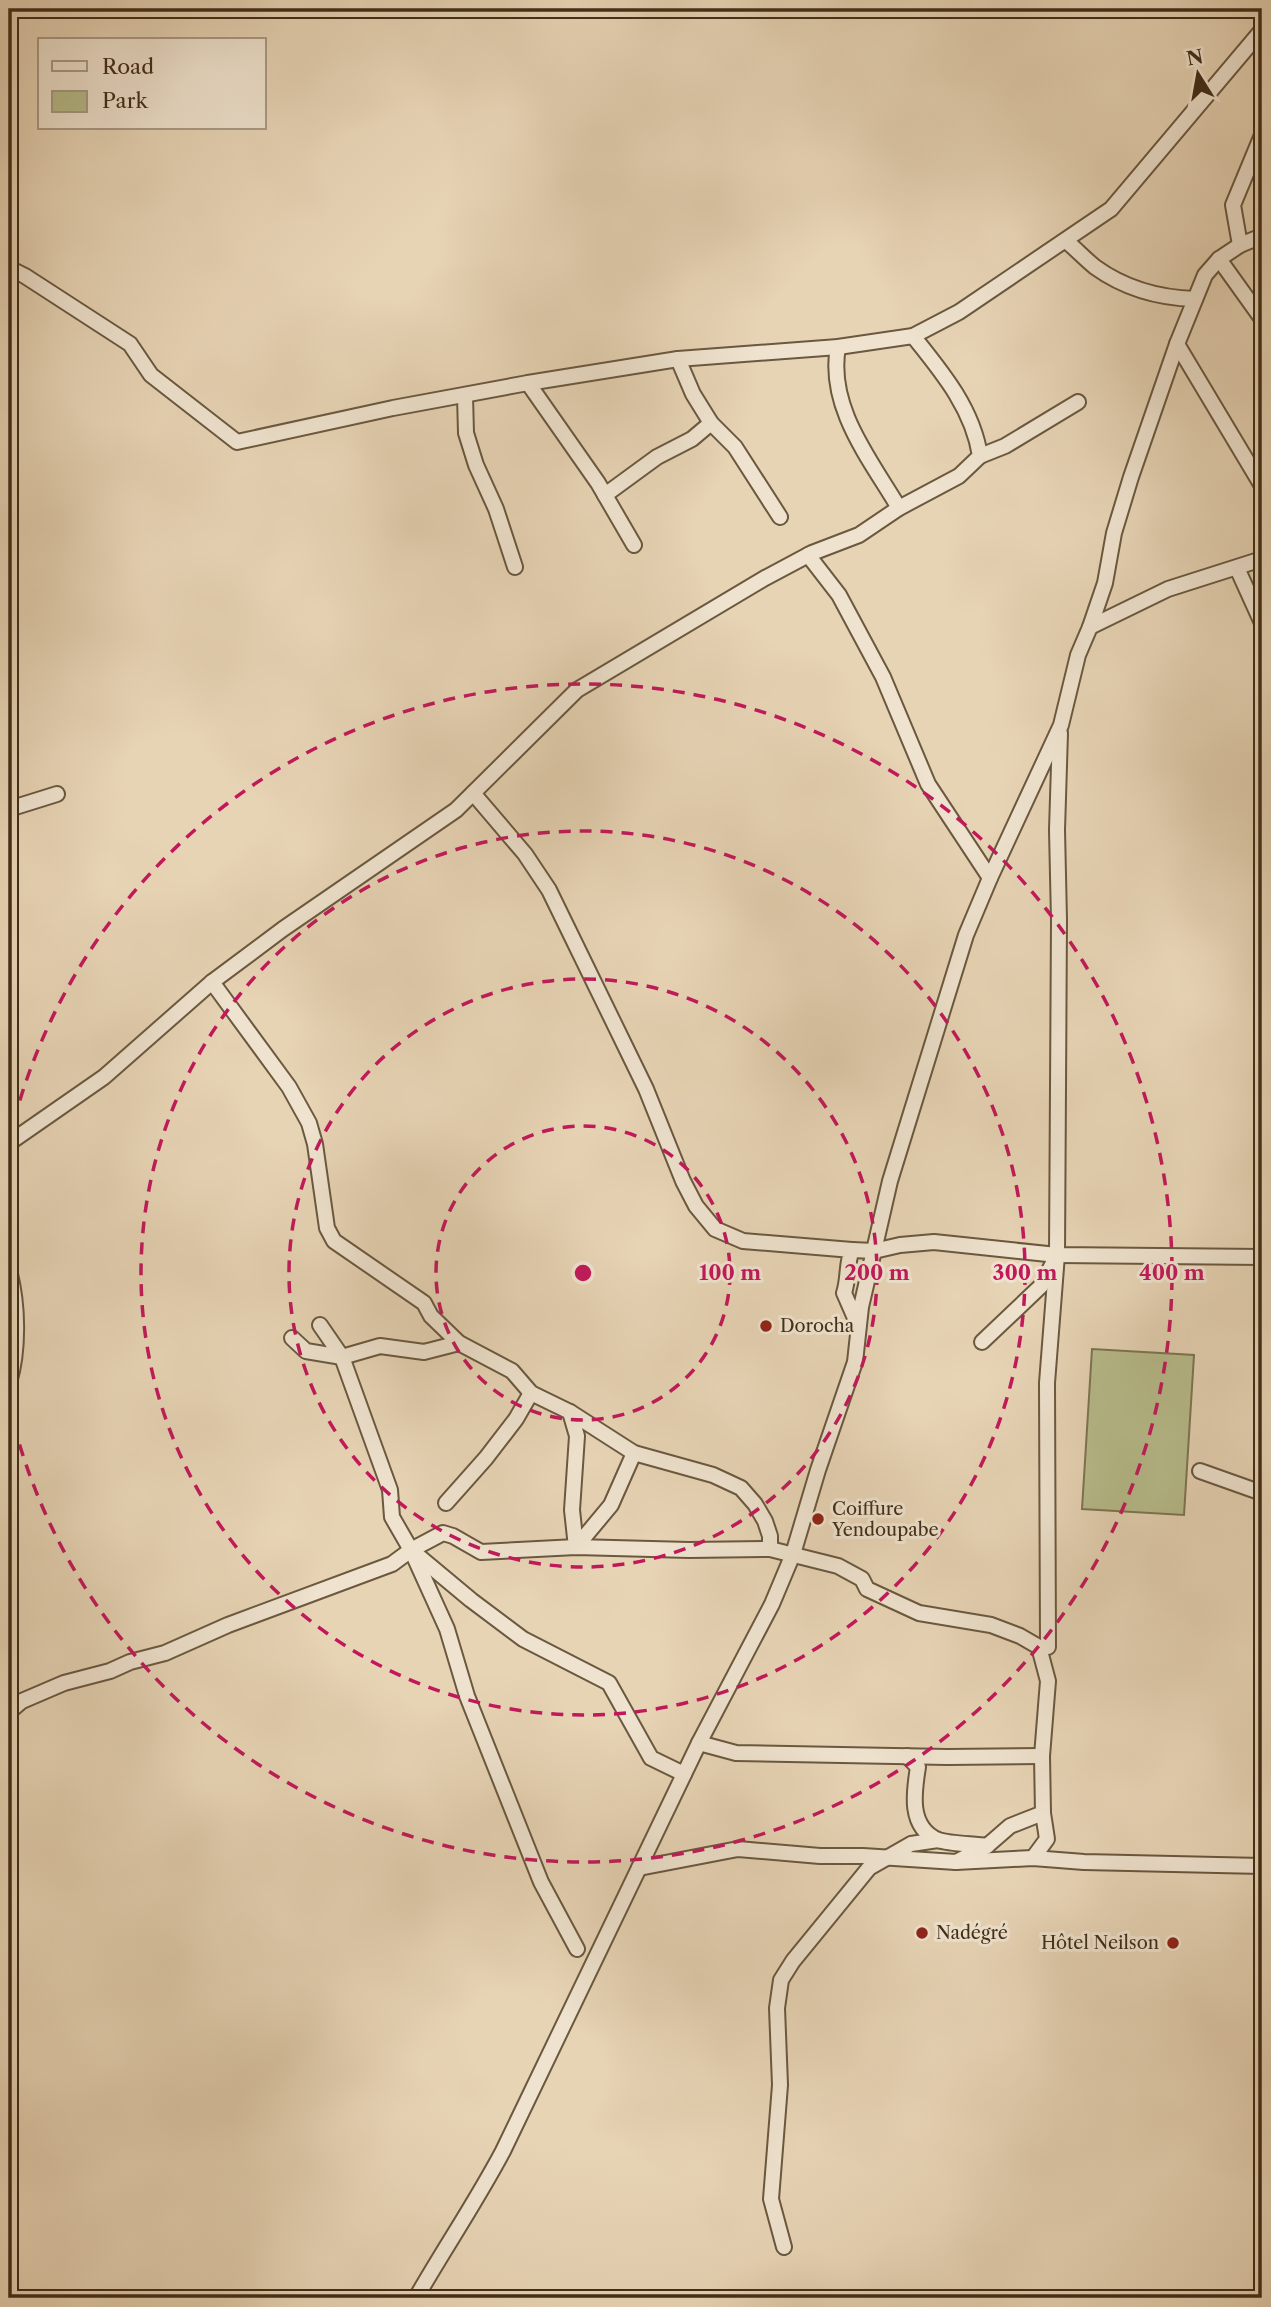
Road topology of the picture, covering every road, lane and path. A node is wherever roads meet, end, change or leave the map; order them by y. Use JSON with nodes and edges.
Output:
{"nodes":[{"id":1,"x":1262,"y":30,"type":"edge"},
{"id":2,"x":1262,"y":135,"type":"edge"},
{"id":3,"x":1262,"y":236,"type":"edge"},
{"id":4,"x":1066,"y":241,"type":"junction"},
{"id":5,"x":1240,"y":245,"type":"junction"},
{"id":6,"x":1219,"y":259,"type":"junction"},
{"id":7,"x":9,"y":268,"type":"edge"},
{"id":8,"x":1195,"y":299,"type":"junction"},
{"id":9,"x":1262,"y":318,"type":"edge"},
{"id":10,"x":913,"y":336,"type":"junction"},
{"id":11,"x":1177,"y":344,"type":"junction"},
{"id":12,"x":838,"y":347,"type":"junction"},
{"id":13,"x":678,"y":359,"type":"junction"},
{"id":14,"x":528,"y":383,"type":"junction"},
{"id":15,"x":466,"y":396,"type":"junction"},
{"id":16,"x":1078,"y":402,"type":"dead end"},
{"id":17,"x":711,"y":423,"type":"junction"},
{"id":18,"x":981,"y":456,"type":"junction"},
{"id":19,"x":1262,"y":486,"type":"edge"},
{"id":20,"x":605,"y":495,"type":"junction"},
{"id":21,"x":899,"y":508,"type":"junction"},
{"id":22,"x":780,"y":517,"type":"dead end"},
{"id":23,"x":634,"y":545,"type":"dead end"},
{"id":24,"x":808,"y":555,"type":"junction"},
{"id":25,"x":1262,"y":559,"type":"edge"},
{"id":26,"x":515,"y":567,"type":"dead end"},
{"id":27,"x":1237,"y":568,"type":"junction"},
{"id":28,"x":1262,"y":623,"type":"edge"},
{"id":29,"x":1090,"y":627,"type":"junction"},
{"id":30,"x":1060,"y":725,"type":"junction"},
{"id":31,"x":473,"y":793,"type":"junction"},
{"id":32,"x":57,"y":794,"type":"dead end"},
{"id":33,"x":9,"y":809,"type":"edge"},
{"id":34,"x":990,"y":878,"type":"junction"},
{"id":35,"x":212,"y":982,"type":"junction"},
{"id":36,"x":9,"y":1143,"type":"edge"},
{"id":37,"x":852,"y":1250,"type":"junction"},
{"id":38,"x":874,"y":1251,"type":"junction"},
{"id":39,"x":1056,"y":1255,"type":"junction"},
{"id":40,"x":1262,"y":1257,"type":"edge"},
{"id":41,"x":9,"y":1270,"type":"edge"},
{"id":42,"x":320,"y":1325,"type":"dead end"},
{"id":43,"x":858,"y":1325,"type":"junction"},
{"id":44,"x":292,"y":1338,"type":"dead end"},
{"id":45,"x":982,"y":1342,"type":"dead end"},
{"id":46,"x":459,"y":1343,"type":"junction"},
{"id":47,"x":342,"y":1357,"type":"junction"},
{"id":48,"x":9,"y":1383,"type":"edge"},
{"id":49,"x":531,"y":1393,"type":"junction"},
{"id":50,"x":570,"y":1412,"type":"junction"},
{"id":51,"x":634,"y":1453,"type":"junction"},
{"id":52,"x":1200,"y":1471,"type":"dead end"},
{"id":53,"x":1262,"y":1493,"type":"edge"},
{"id":54,"x":446,"y":1503,"type":"dead end"},
{"id":55,"x":576,"y":1548,"type":"junction"},
{"id":56,"x":770,"y":1549,"type":"junction"},
{"id":57,"x":411,"y":1550,"type":"junction"},
{"id":58,"x":793,"y":1554,"type":"junction"},
{"id":59,"x":1048,"y":1647,"type":"dead end"},
{"id":60,"x":9,"y":1712,"type":"edge"},
{"id":61,"x":699,"y":1743,"type":"junction"},
{"id":62,"x":908,"y":1756,"type":"junction"},
{"id":63,"x":1042,"y":1756,"type":"junction"},
{"id":64,"x":684,"y":1774,"type":"junction"},
{"id":65,"x":1043,"y":1813,"type":"junction"},
{"id":66,"x":938,"y":1839,"type":"junction"},
{"id":67,"x":988,"y":1846,"type":"junction"},
{"id":68,"x":889,"y":1858,"type":"junction"},
{"id":69,"x":1033,"y":1858,"type":"junction"},
{"id":70,"x":956,"y":1862,"type":"junction"},
{"id":71,"x":1262,"y":1866,"type":"edge"},
{"id":72,"x":639,"y":1868,"type":"junction"},
{"id":73,"x":577,"y":1949,"type":"dead end"},
{"id":74,"x":784,"y":2247,"type":"dead end"},
{"id":75,"x":416,"y":2298,"type":"edge"}],
"edges":[{"from":1,"to":4,"type":"street"},
{"from":2,"to":5,"type":"street"},
{"from":3,"to":5,"type":"street"},
{"from":4,"to":8,"type":"street"},
{"from":4,"to":10,"type":"street"},
{"from":5,"to":6,"type":"street"},
{"from":6,"to":8,"type":"street"},
{"from":6,"to":9,"type":"street"},
{"from":7,"to":15,"type":"street"},
{"from":8,"to":11,"type":"street"},
{"from":10,"to":12,"type":"street"},
{"from":10,"to":18,"type":"street"},
{"from":11,"to":19,"type":"street"},
{"from":11,"to":29,"type":"street"},
{"from":12,"to":13,"type":"street"},
{"from":12,"to":21,"type":"street"},
{"from":13,"to":14,"type":"street"},
{"from":13,"to":17,"type":"street"},
{"from":14,"to":15,"type":"street"},
{"from":14,"to":20,"type":"street"},
{"from":15,"to":26,"type":"street"},
{"from":16,"to":18,"type":"street"},
{"from":17,"to":20,"type":"street"},
{"from":17,"to":22,"type":"street"},
{"from":18,"to":21,"type":"street"},
{"from":20,"to":23,"type":"street"},
{"from":21,"to":24,"type":"street"},
{"from":24,"to":31,"type":"street"},
{"from":24,"to":34,"type":"street"},
{"from":25,"to":27,"type":"street"},
{"from":27,"to":28,"type":"street"},
{"from":27,"to":29,"type":"street"},
{"from":29,"to":30,"type":"street"},
{"from":30,"to":34,"type":"street"},
{"from":30,"to":39,"type":"street"},
{"from":31,"to":35,"type":"street"},
{"from":31,"to":37,"type":"street"},
{"from":32,"to":33,"type":"street"},
{"from":34,"to":38,"type":"street"},
{"from":35,"to":36,"type":"street"},
{"from":35,"to":46,"type":"street"},
{"from":37,"to":38,"type":"street"},
{"from":37,"to":43,"type":"street"},
{"from":38,"to":39,"type":"street"},
{"from":38,"to":43,"type":"street"},
{"from":39,"to":40,"type":"street"},
{"from":39,"to":45,"type":"street"},
{"from":39,"to":59,"type":"street"},
{"from":41,"to":48,"type":"street"},
{"from":42,"to":47,"type":"street"},
{"from":43,"to":58,"type":"street"},
{"from":44,"to":47,"type":"street"},
{"from":46,"to":47,"type":"street"},
{"from":46,"to":49,"type":"street"},
{"from":47,"to":57,"type":"street"},
{"from":49,"to":50,"type":"street"},
{"from":49,"to":54,"type":"street"},
{"from":50,"to":51,"type":"street"},
{"from":50,"to":55,"type":"street"},
{"from":51,"to":55,"type":"street"},
{"from":51,"to":56,"type":"street"},
{"from":52,"to":53,"type":"street"},
{"from":55,"to":56,"type":"street"},
{"from":55,"to":57,"type":"street"},
{"from":56,"to":58,"type":"street"},
{"from":57,"to":60,"type":"street"},
{"from":57,"to":64,"type":"street"},
{"from":57,"to":73,"type":"street"},
{"from":58,"to":61,"type":"street"},
{"from":58,"to":63,"type":"street"},
{"from":61,"to":62,"type":"street"},
{"from":61,"to":64,"type":"street"},
{"from":62,"to":63,"type":"street"},
{"from":62,"to":66,"type":"street"},
{"from":63,"to":65,"type":"street"},
{"from":64,"to":72,"type":"street"},
{"from":65,"to":67,"type":"street"},
{"from":65,"to":69,"type":"street"},
{"from":66,"to":67,"type":"street"},
{"from":66,"to":68,"type":"street"},
{"from":67,"to":70,"type":"street"},
{"from":68,"to":70,"type":"street"},
{"from":68,"to":72,"type":"street"},
{"from":68,"to":74,"type":"street"},
{"from":69,"to":70,"type":"street"},
{"from":69,"to":71,"type":"street"},
{"from":72,"to":75,"type":"street"}]}
